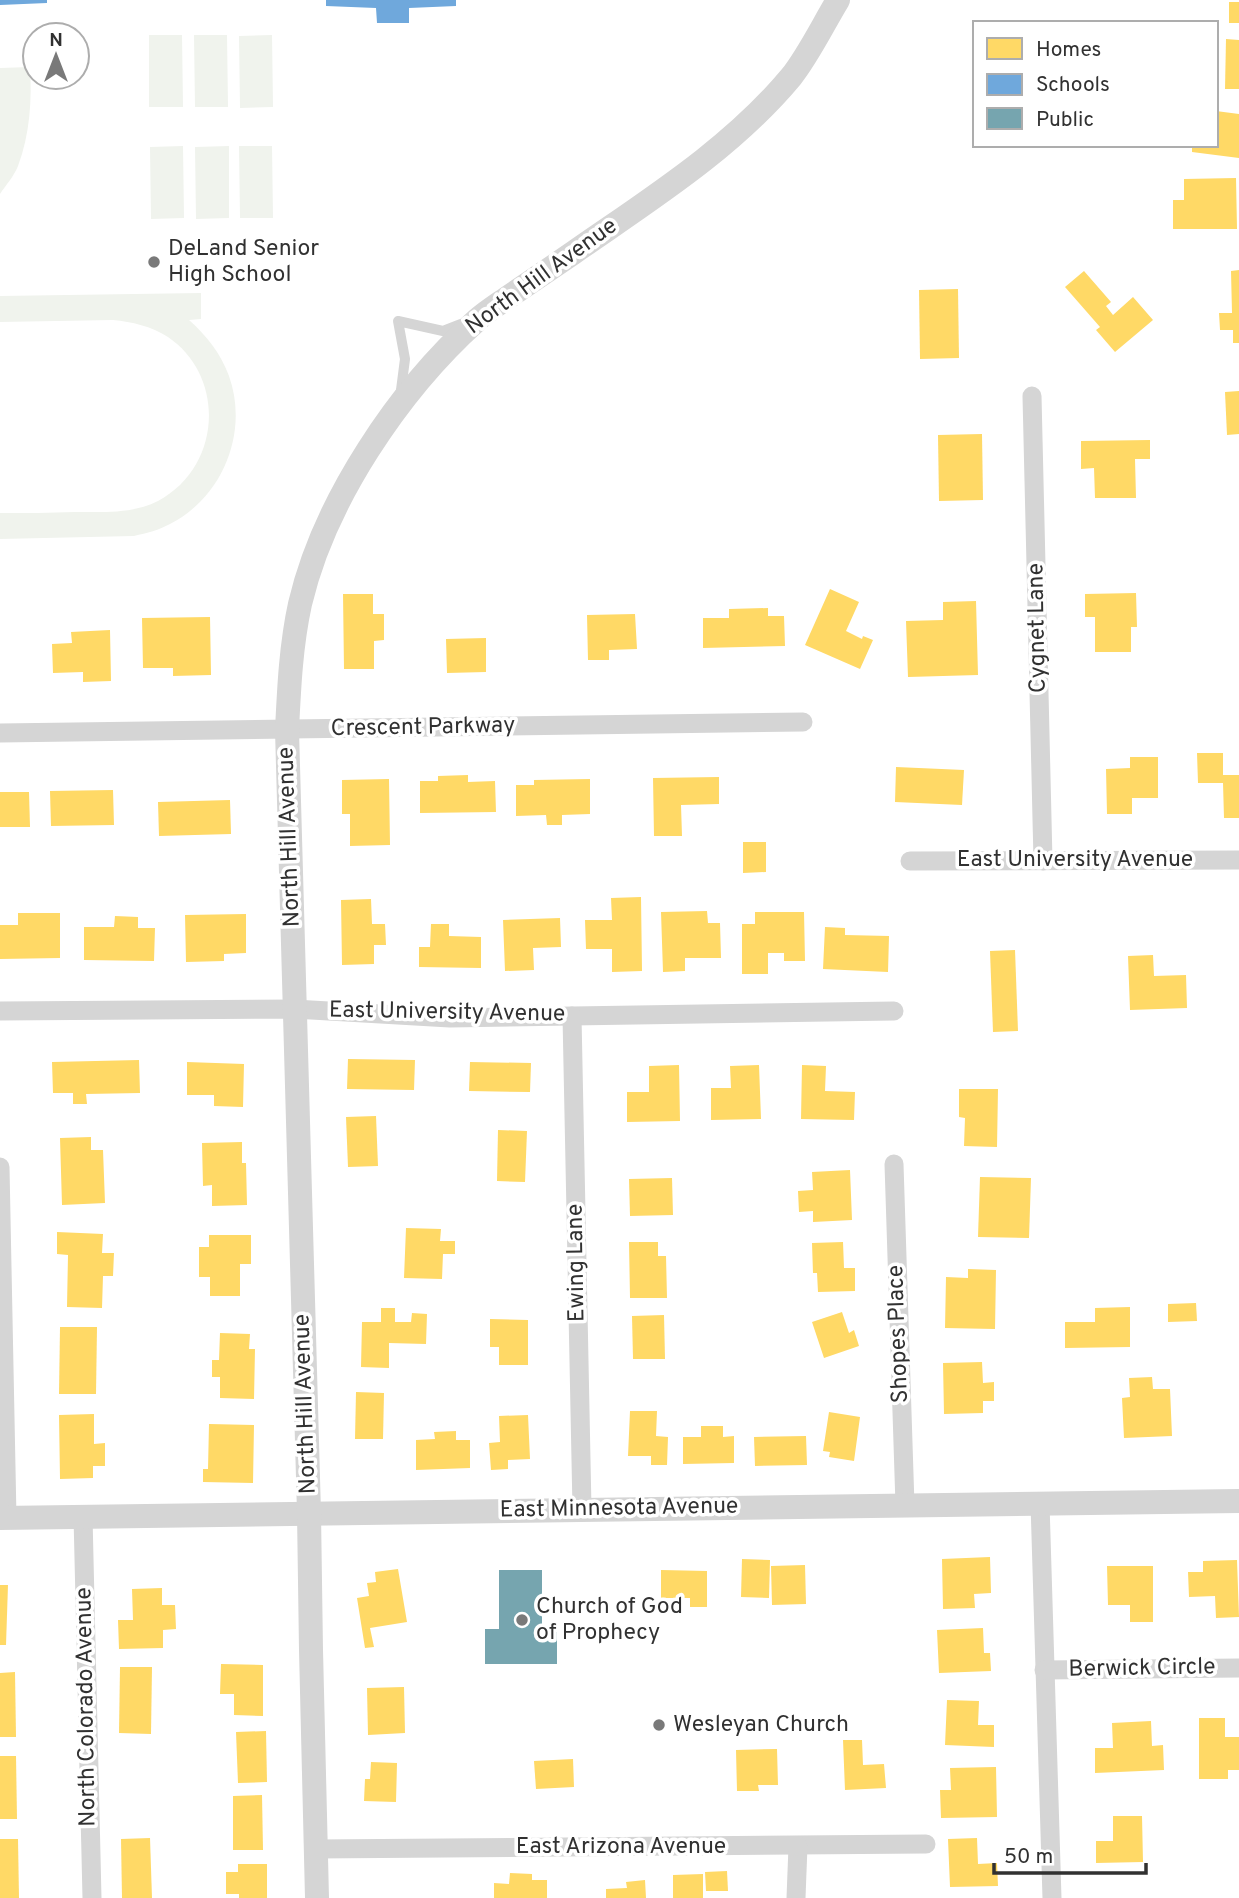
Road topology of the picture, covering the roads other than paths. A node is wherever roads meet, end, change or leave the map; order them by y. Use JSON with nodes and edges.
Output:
{"nodes":[{"id":1,"x":838,"y":0,"type":"edge"},
{"id":2,"x":478,"y":318,"type":"junction"},
{"id":3,"x":1032,"y":396,"type":"dead end"},
{"id":4,"x":397,"y":407,"type":"junction"},
{"id":5,"x":803,"y":722,"type":"dead end"},
{"id":6,"x":287,"y":730,"type":"junction"},
{"id":7,"x":0,"y":733,"type":"edge"},
{"id":8,"x":910,"y":860,"type":"dead end"},
{"id":9,"x":1239,"y":860,"type":"edge"},
{"id":10,"x":1043,"y":861,"type":"junction"},
{"id":11,"x":294,"y":1009,"type":"junction"},
{"id":12,"x":0,"y":1011,"type":"edge"},
{"id":13,"x":894,"y":1011,"type":"dead end"},
{"id":14,"x":572,"y":1016,"type":"junction"},
{"id":15,"x":894,"y":1164,"type":"dead end"},
{"id":16,"x":0,"y":1167,"type":"edge"},
{"id":17,"x":1239,"y":1501,"type":"edge"},
{"id":18,"x":1040,"y":1503,"type":"junction"},
{"id":19,"x":905,"y":1505,"type":"junction"},
{"id":20,"x":582,"y":1509,"type":"junction"},
{"id":21,"x":309,"y":1513,"type":"junction"},
{"id":22,"x":83,"y":1516,"type":"junction"},
{"id":23,"x":4,"y":1518,"type":"edge"},
{"id":24,"x":1239,"y":1668,"type":"edge"},
{"id":25,"x":1044,"y":1670,"type":"junction"},
{"id":26,"x":926,"y":1844,"type":"dead end"},
{"id":27,"x":798,"y":1846,"type":"junction"},
{"id":28,"x":316,"y":1849,"type":"junction"},
{"id":29,"x":92,"y":1898,"type":"edge"},
{"id":30,"x":317,"y":1898,"type":"edge"},
{"id":31,"x":796,"y":1898,"type":"edge"},
{"id":32,"x":1052,"y":1898,"type":"edge"}],
"edges":[{"from":1,"to":2,"type":"street","name":"North Hill Avenue"},
{"from":2,"to":4,"type":"street","name":"North Hill Avenue"},
{"from":2,"to":4,"type":"lane"},
{"from":3,"to":10,"type":"street","name":"Cygnet Lane"},
{"from":4,"to":6,"type":"street","name":"North Hill Avenue"},
{"from":5,"to":6,"type":"street","name":"Crescent Parkway"},
{"from":6,"to":7,"type":"street","name":"Crescent Parkway"},
{"from":6,"to":11,"type":"street","name":"North Hill Avenue"},
{"from":8,"to":10,"type":"street","name":"East University Avenue"},
{"from":9,"to":10,"type":"street","name":"East University Avenue"},
{"from":11,"to":12,"type":"street","name":"East University Avenue"},
{"from":11,"to":14,"type":"street","name":"East University Avenue"},
{"from":11,"to":21,"type":"street","name":"North Hill Avenue"},
{"from":13,"to":14,"type":"street","name":"East University Avenue"},
{"from":14,"to":20,"type":"street","name":"Ewing Lane"},
{"from":15,"to":19,"type":"street","name":"Shopes Place"},
{"from":16,"to":23,"type":"street"},
{"from":17,"to":18,"type":"street","name":"East Minnesota Avenue"},
{"from":18,"to":19,"type":"street","name":"East Minnesota Avenue"},
{"from":18,"to":25,"type":"street","name":"Berwick Circle"},
{"from":19,"to":20,"type":"street","name":"East Minnesota Avenue"},
{"from":20,"to":21,"type":"street","name":"East Minnesota Avenue"},
{"from":21,"to":22,"type":"street","name":"East Minnesota Avenue"},
{"from":21,"to":28,"type":"street","name":"North Hill Avenue"},
{"from":22,"to":23,"type":"street","name":"East Minnesota Avenue"},
{"from":22,"to":29,"type":"street","name":"North Colorado Avenue"},
{"from":24,"to":25,"type":"street","name":"Berwick Circle"},
{"from":25,"to":32,"type":"street","name":"Berwick Circle"},
{"from":26,"to":27,"type":"street","name":"East Arizona Avenue"},
{"from":27,"to":28,"type":"street","name":"East Arizona Avenue"},
{"from":27,"to":31,"type":"street"},
{"from":28,"to":30,"type":"street","name":"North Hill Avenue"}]}
